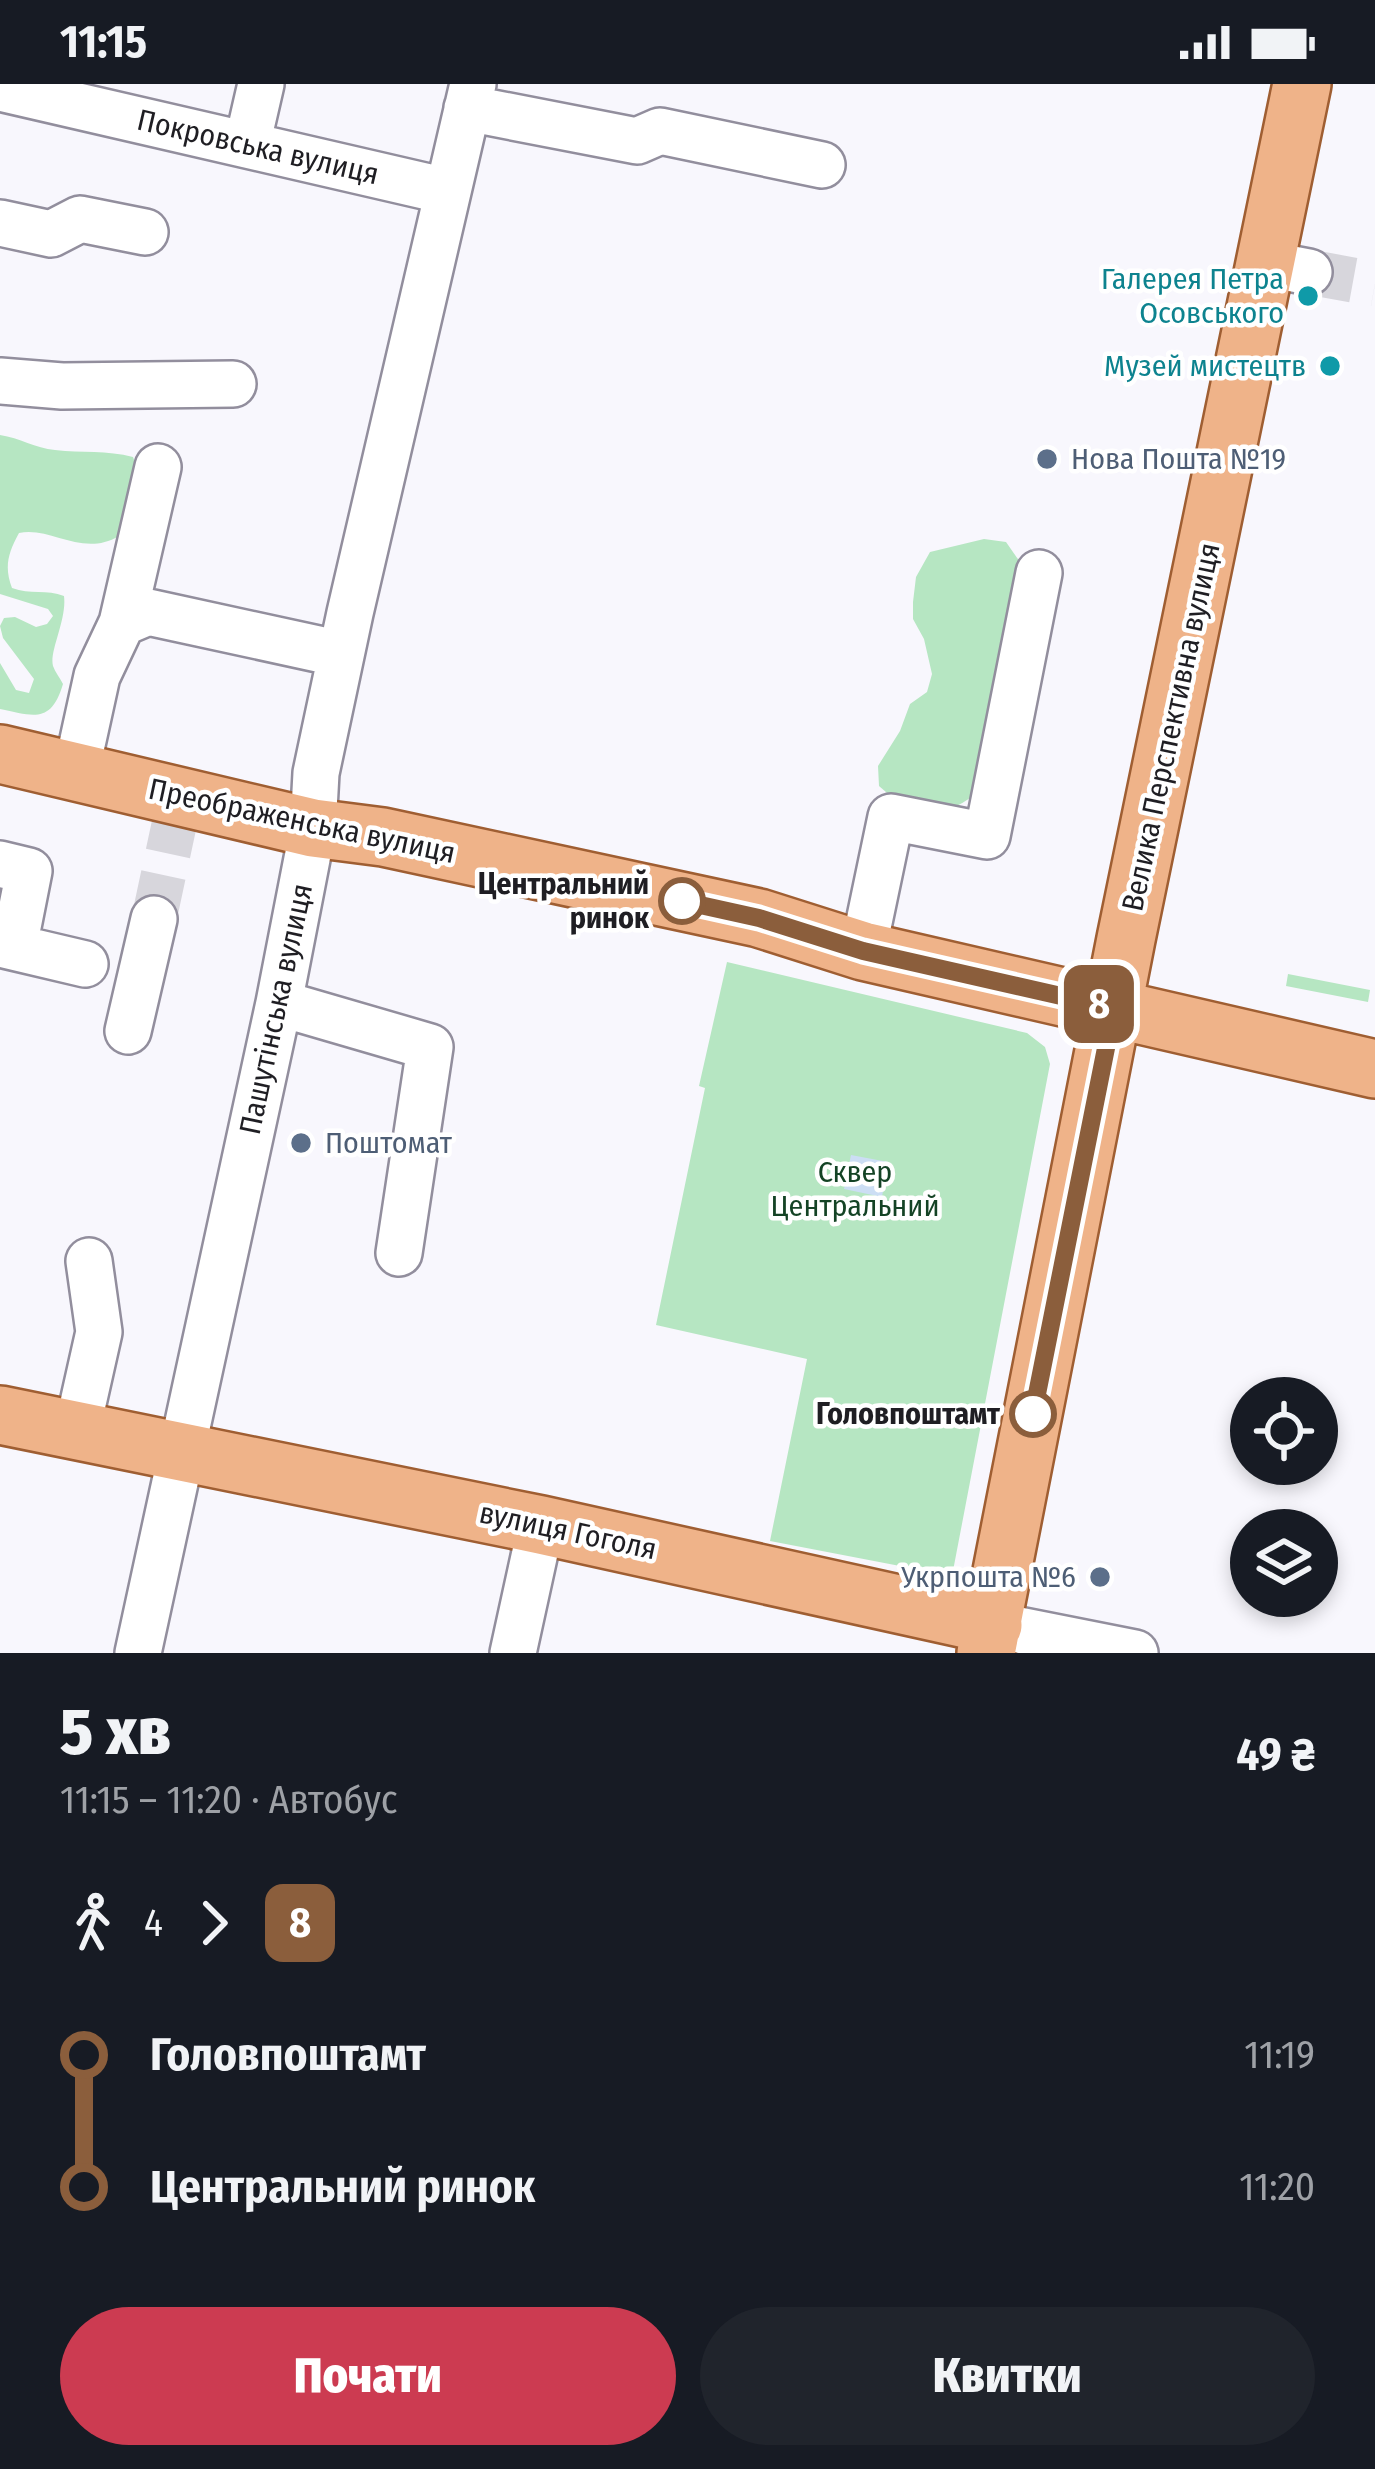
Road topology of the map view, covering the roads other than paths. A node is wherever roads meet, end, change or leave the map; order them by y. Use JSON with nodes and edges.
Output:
{"nodes":[{"id":1,"x":261,"y":84,"type":"edge"},
{"id":2,"x":1302,"y":84,"type":"edge"},
{"id":3,"x":0,"y":88,"type":"edge"},
{"id":4,"x":470,"y":96,"type":"edge"},
{"id":5,"x":98,"y":97,"type":"edge"},
{"id":6,"x":247,"y":145,"type":"junction"},
{"id":7,"x":823,"y":165,"type":"dead end"},
{"id":8,"x":446,"y":191,"type":"junction"},
{"id":9,"x":0,"y":223,"type":"edge"},
{"id":10,"x":145,"y":232,"type":"dead end"},
{"id":11,"x":0,"y":381,"type":"edge"},
{"id":12,"x":233,"y":384,"type":"dead end"},
{"id":13,"x":158,"y":467,"type":"dead end"},
{"id":14,"x":1039,"y":573,"type":"dead end"},
{"id":15,"x":122,"y":623,"type":"junction"},
{"id":16,"x":341,"y":654,"type":"junction"},
{"id":17,"x":0,"y":754,"type":"edge"},
{"id":18,"x":76,"y":772,"type":"junction"},
{"id":19,"x":314,"y":828,"type":"junction"},
{"id":20,"x":0,"y":864,"type":"edge"},
{"id":21,"x":154,"y":919,"type":"tunnel mouth"},
{"id":22,"x":7,"y":945,"type":"edge"},
{"id":23,"x":863,"y":951,"type":"junction"},
{"id":24,"x":85,"y":964,"type":"dead end"},
{"id":25,"x":279,"y":1003,"type":"junction"},
{"id":26,"x":1114,"y":1008,"type":"junction"},
{"id":27,"x":128,"y":1031,"type":"dead end"},
{"id":28,"x":1375,"y":1070,"type":"edge"},
{"id":29,"x":399,"y":1253,"type":"dead end"},
{"id":30,"x":89,"y":1261,"type":"dead end"},
{"id":31,"x":0,"y":1415,"type":"edge"},
{"id":32,"x":77,"y":1430,"type":"junction"},
{"id":33,"x":180,"y":1450,"type":"junction"},
{"id":34,"x":541,"y":1525,"type":"junction"},
{"id":35,"x":989,"y":1639,"type":"edge"},
{"id":36,"x":138,"y":1653,"type":"edge"},
{"id":37,"x":513,"y":1653,"type":"edge"},
{"id":38,"x":1135,"y":1653,"type":"edge"}],
"edges":[{"from":1,"to":6,"type":"street"},
{"from":2,"to":26,"type":"main road","name":"Велика Перспективна вулиця"},
{"from":3,"to":5,"type":"street","name":"Покровська вулиця"},
{"from":4,"to":7,"type":"street"},
{"from":4,"to":8,"type":"street","name":"Пашутінська вулиця"},
{"from":5,"to":6,"type":"street","name":"Покровська вулиця"},
{"from":6,"to":8,"type":"street","name":"Покровська вулиця"},
{"from":8,"to":16,"type":"street","name":"Пашутінська вулиця"},
{"from":9,"to":10,"type":"street"},
{"from":11,"to":12,"type":"street"},
{"from":13,"to":15,"type":"street"},
{"from":14,"to":23,"type":"street"},
{"from":15,"to":16,"type":"street"},
{"from":15,"to":18,"type":"street"},
{"from":16,"to":19,"type":"street","name":"Пашутінська вулиця"},
{"from":17,"to":18,"type":"main road","name":"Преображенська вулиця"},
{"from":18,"to":19,"type":"main road","name":"Преображенська вулиця"},
{"from":19,"to":23,"type":"main road","name":"Преображенська вулиця"},
{"from":19,"to":25,"type":"street","name":"Пашутінська вулиця"},
{"from":20,"to":22,"type":"street"},
{"from":21,"to":27,"type":"street"},
{"from":22,"to":24,"type":"street"},
{"from":23,"to":26,"type":"main road","name":"Преображенська вулиця"},
{"from":25,"to":29,"type":"street"},
{"from":25,"to":33,"type":"street","name":"Пашутінська вулиця"},
{"from":26,"to":28,"type":"main road","name":"Преображенська вулиця"},
{"from":26,"to":35,"type":"main road","name":"Велика Перспективна вулиця"},
{"from":30,"to":32,"type":"street"},
{"from":31,"to":32,"type":"main road","name":"вулиця Гоголя"},
{"from":32,"to":33,"type":"main road","name":"вулиця Гоголя"},
{"from":33,"to":34,"type":"main road","name":"вулиця Гоголя"},
{"from":33,"to":36,"type":"street","name":"Пашутінська вулиця"},
{"from":34,"to":35,"type":"main road","name":"вулиця Гоголя"},
{"from":34,"to":37,"type":"street"},
{"from":35,"to":38,"type":"street","name":"вулиця Гоголя"}]}
